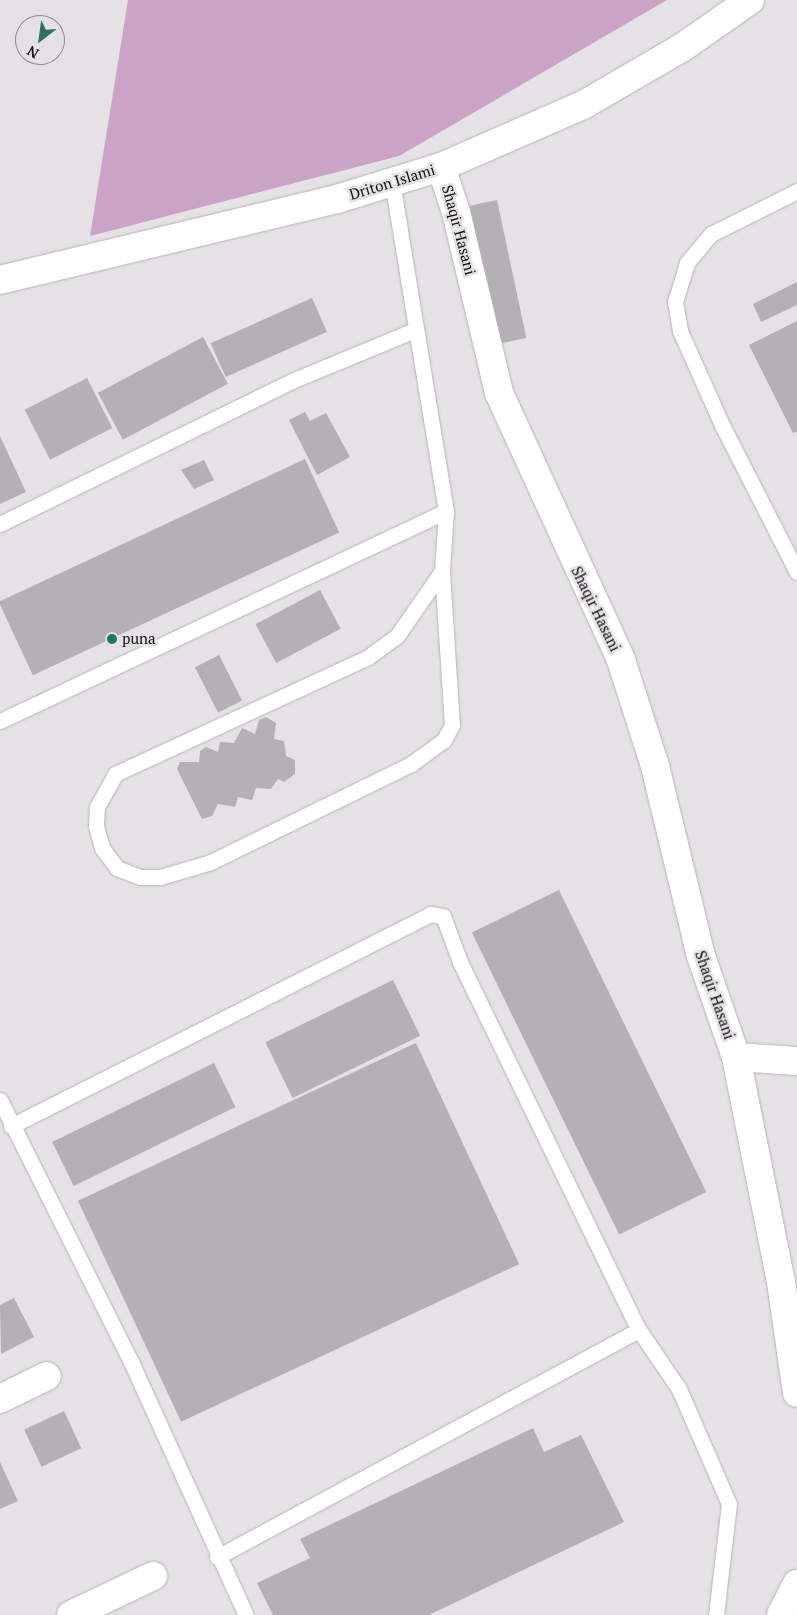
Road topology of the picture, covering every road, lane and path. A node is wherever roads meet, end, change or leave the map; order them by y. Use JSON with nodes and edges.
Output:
{"nodes":[{"id":1,"x":750,"y":0,"type":"edge"},
{"id":2,"x":441,"y":167,"type":"junction"},
{"id":3,"x":392,"y":181,"type":"junction"},
{"id":4,"x":797,"y":191,"type":"edge"},
{"id":5,"x":0,"y":280,"type":"edge"},
{"id":6,"x":415,"y":330,"type":"junction"},
{"id":7,"x":446,"y":511,"type":"junction"},
{"id":8,"x":0,"y":524,"type":"edge"},
{"id":9,"x":442,"y":570,"type":"junction"},
{"id":10,"x":797,"y":572,"type":"edge"},
{"id":11,"x":0,"y":721,"type":"edge"},
{"id":12,"x":736,"y":1057,"type":"junction"},
{"id":13,"x":797,"y":1061,"type":"edge"},
{"id":14,"x":0,"y":1100,"type":"edge"},
{"id":15,"x":11,"y":1126,"type":"junction"},
{"id":16,"x":639,"y":1330,"type":"junction"},
{"id":17,"x":47,"y":1376,"type":"dead end"},
{"id":18,"x":797,"y":1392,"type":"edge"},
{"id":19,"x":0,"y":1399,"type":"edge"},
{"id":20,"x":217,"y":1557,"type":"junction"},
{"id":21,"x":153,"y":1576,"type":"dead end"},
{"id":22,"x":797,"y":1584,"type":"edge"},
{"id":23,"x":71,"y":1615,"type":"edge"},
{"id":24,"x":246,"y":1615,"type":"edge"},
{"id":25,"x":716,"y":1615,"type":"edge"},
{"id":26,"x":781,"y":1615,"type":"edge"}],
"edges":[{"from":1,"to":2,"type":"street","name":"Driton Islami"},
{"from":2,"to":3,"type":"street","name":"Driton Islami"},
{"from":2,"to":12,"type":"street","name":"Shaqir Hasani"},
{"from":3,"to":5,"type":"street","name":"Driton Islami"},
{"from":3,"to":6,"type":"lane"},
{"from":4,"to":10,"type":"lane"},
{"from":6,"to":7,"type":"lane"},
{"from":6,"to":8,"type":"lane"},
{"from":7,"to":9,"type":"lane"},
{"from":7,"to":11,"type":"lane"},
{"from":9,"to":9,"type":"lane"},
{"from":12,"to":13,"type":"street","name":"Shaqir Hasani"},
{"from":12,"to":18,"type":"street","name":"Shaqir Hasani"},
{"from":14,"to":15,"type":"lane"},
{"from":15,"to":16,"type":"lane"},
{"from":15,"to":20,"type":"lane"},
{"from":16,"to":20,"type":"lane"},
{"from":16,"to":25,"type":"lane"},
{"from":17,"to":19,"type":"street"},
{"from":20,"to":24,"type":"lane"},
{"from":21,"to":23,"type":"street"},
{"from":22,"to":26,"type":"street"}]}
